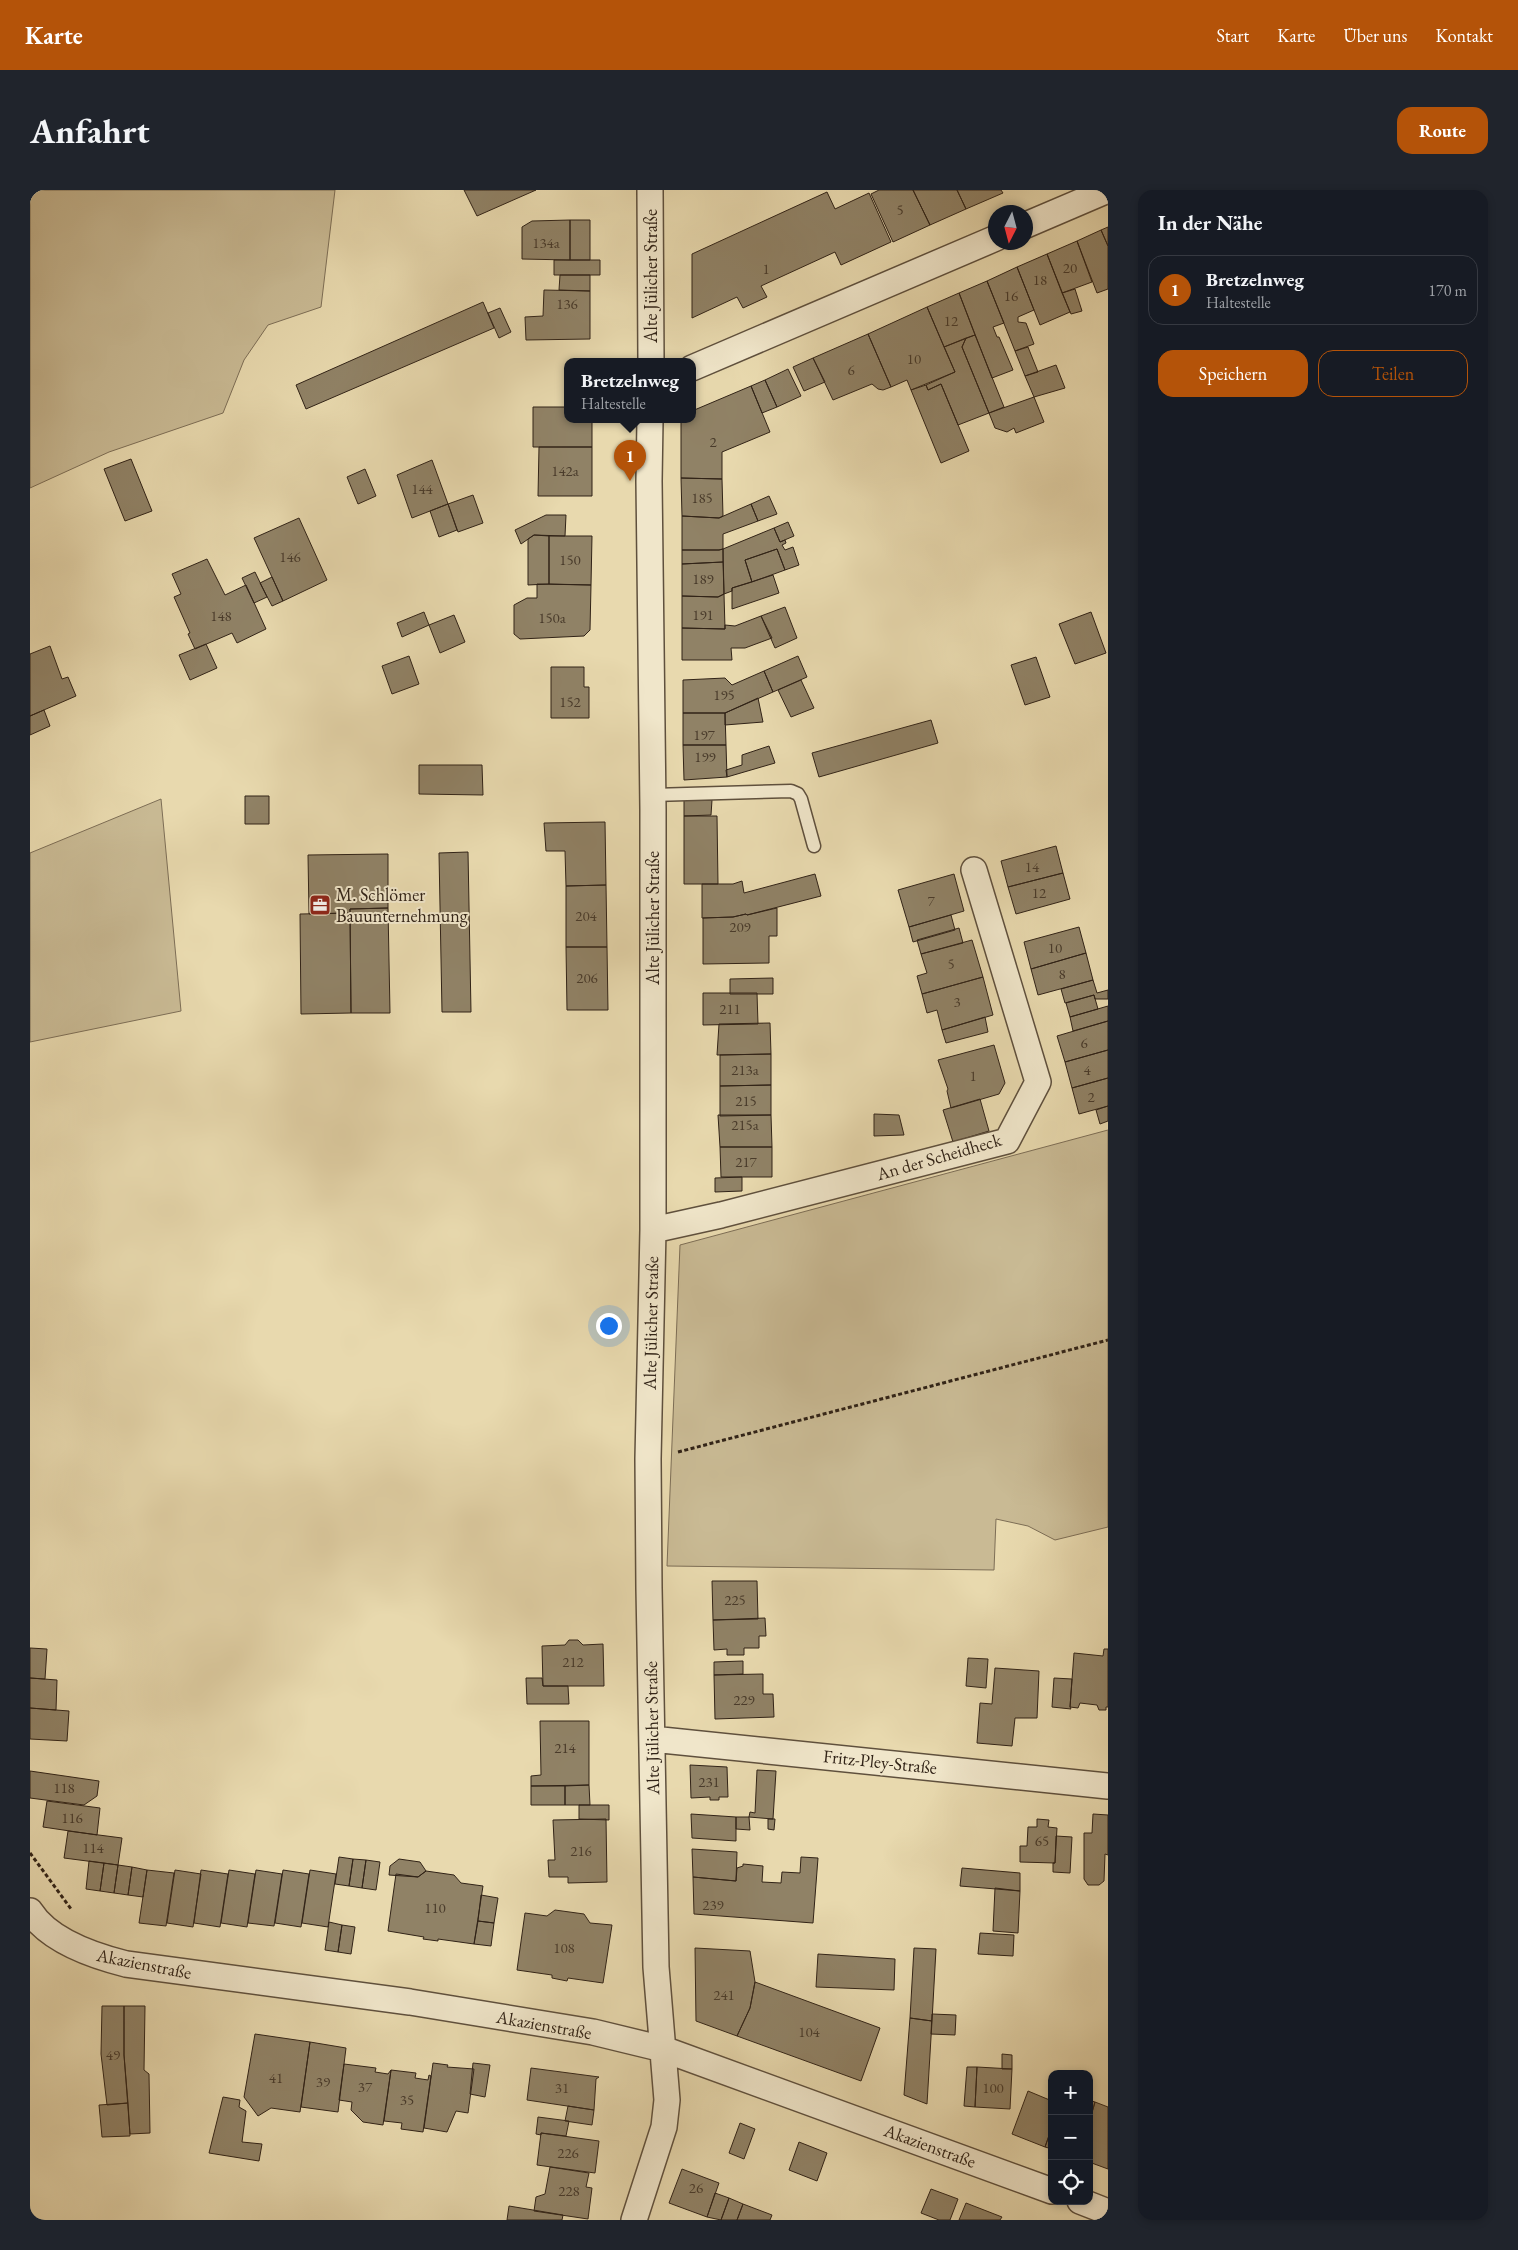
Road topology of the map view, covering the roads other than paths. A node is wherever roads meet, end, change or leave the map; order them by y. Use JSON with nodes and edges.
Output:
{"nodes":[{"id":1,"x":650,"y":190,"type":"edge"},
{"id":2,"x":1108,"y":190,"type":"edge"},
{"id":3,"x":1033,"y":222,"type":"edge"},
{"id":4,"x":988,"y":241,"type":"edge"},
{"id":5,"x":651,"y":358,"type":"edge"},
{"id":6,"x":696,"y":366,"type":"edge"},
{"id":7,"x":650,"y":423,"type":"edge"},
{"id":8,"x":653,"y":795,"type":"junction"},
{"id":9,"x":814,"y":846,"type":"dead end"},
{"id":10,"x":974,"y":870,"type":"dead end"},
{"id":11,"x":653,"y":1230,"type":"junction"},
{"id":12,"x":652,"y":1739,"type":"junction"},
{"id":13,"x":1108,"y":1786,"type":"edge"},
{"id":14,"x":30,"y":1911,"type":"edge"},
{"id":15,"x":663,"y":2049,"type":"junction"},
{"id":16,"x":1048,"y":2190,"type":"edge"},
{"id":17,"x":1090,"y":2205,"type":"edge"},
{"id":18,"x":1108,"y":2212,"type":"edge"},
{"id":19,"x":634,"y":2220,"type":"edge"}],
"edges":[{"from":1,"to":5,"type":"street","name":"Alte Jülicher Straße"},
{"from":2,"to":3,"type":"street"},
{"from":4,"to":6,"type":"street"},
{"from":7,"to":8,"type":"street","name":"Alte Jülicher Straße"},
{"from":8,"to":9,"type":"lane"},
{"from":8,"to":11,"type":"street","name":"Alte Jülicher Straße"},
{"from":10,"to":11,"type":"street","name":"An der Scheidheck"},
{"from":11,"to":12,"type":"street","name":"Alte Jülicher Straße"},
{"from":12,"to":13,"type":"street","name":"Fritz-Pley-Straße"},
{"from":12,"to":15,"type":"street","name":"Alte Jülicher Straße"},
{"from":14,"to":15,"type":"street","name":"Akazienstraße"},
{"from":15,"to":16,"type":"street","name":"Akazienstraße"},
{"from":15,"to":19,"type":"street","name":"Alte Jülicher Straße"},
{"from":17,"to":18,"type":"street"}]}
